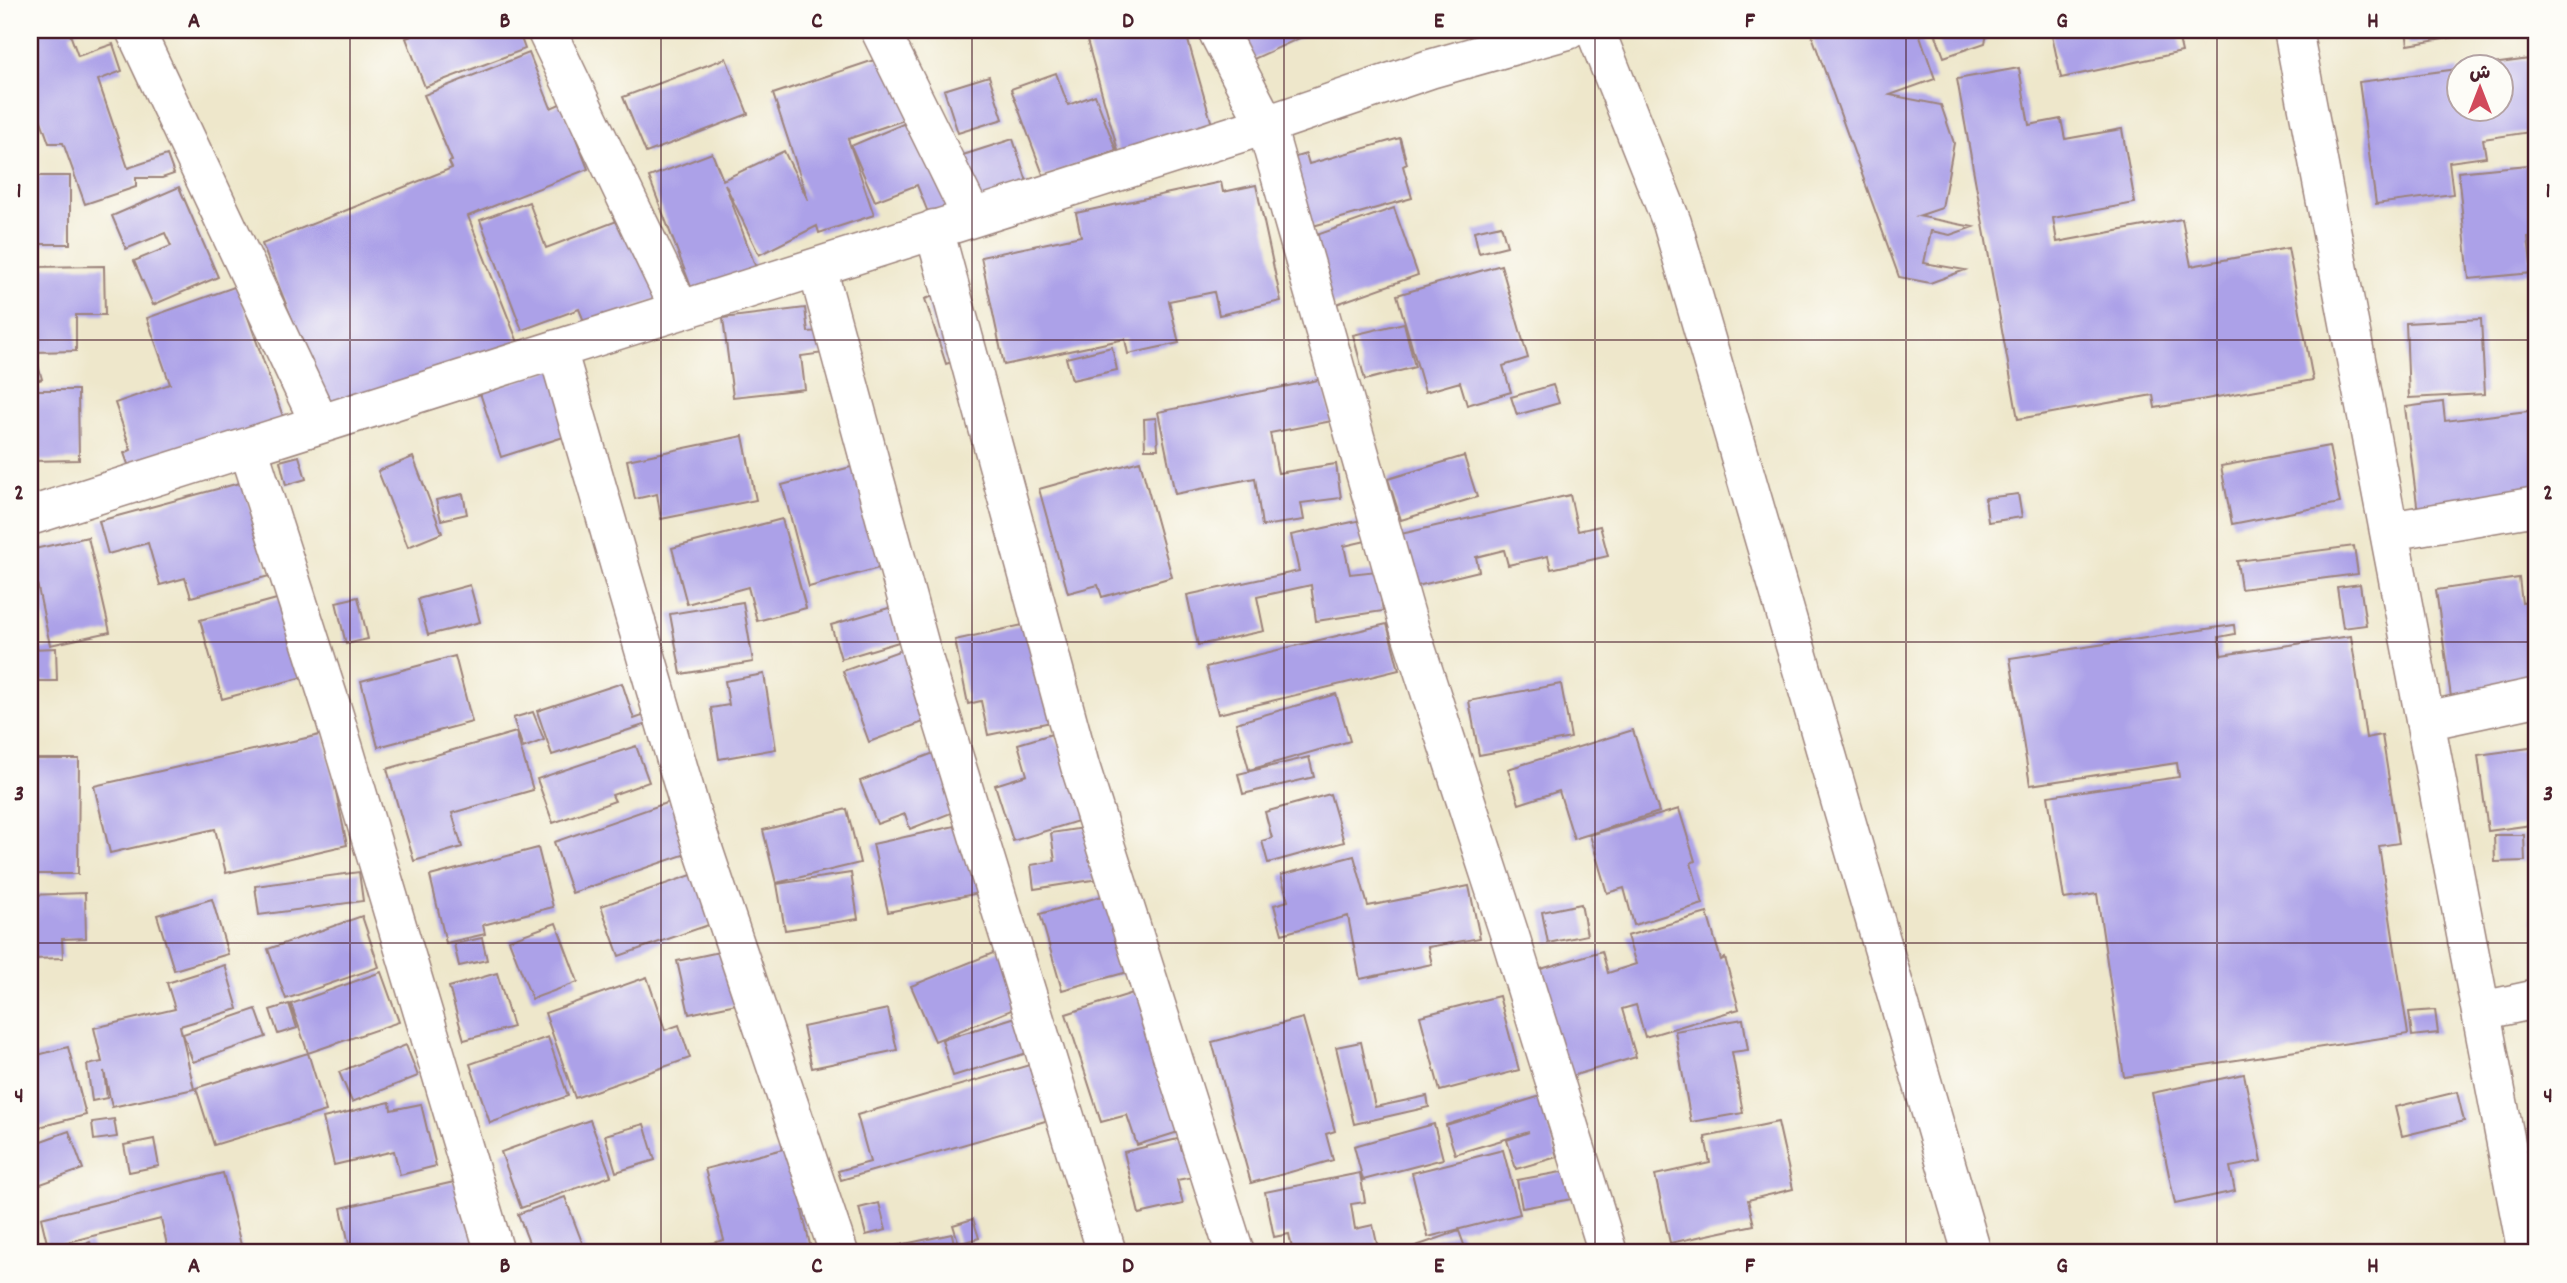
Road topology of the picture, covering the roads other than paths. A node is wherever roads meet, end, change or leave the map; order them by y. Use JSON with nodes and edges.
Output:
{"nodes":[{"id":1,"x":135,"y":30,"type":"edge"},
{"id":2,"x":546,"y":30,"type":"edge"},
{"id":3,"x":880,"y":30,"type":"edge"},
{"id":4,"x":1217,"y":30,"type":"edge"},
{"id":5,"x":1568,"y":30,"type":"edge"},
{"id":6,"x":1595,"y":30,"type":"edge"},
{"id":7,"x":2293,"y":30,"type":"edge"},
{"id":8,"x":1266,"y":125,"type":"junction"},
{"id":9,"x":972,"y":217,"type":"junction"},
{"id":10,"x":934,"y":229,"type":"junction"},
{"id":11,"x":817,"y":267,"type":"junction"},
{"id":12,"x":680,"y":310,"type":"junction"},
{"id":13,"x":557,"y":349,"type":"junction"},
{"id":14,"x":320,"y":424,"type":"junction"},
{"id":15,"x":248,"y":447,"type":"junction"},
{"id":16,"x":2537,"y":506,"type":"edge"},
{"id":17,"x":30,"y":516,"type":"edge"},
{"id":18,"x":2389,"y":531,"type":"junction"},
{"id":19,"x":2537,"y":697,"type":"edge"},
{"id":20,"x":2425,"y":721,"type":"junction"},
{"id":21,"x":2537,"y":999,"type":"edge"},
{"id":22,"x":2481,"y":1011,"type":"junction"},
{"id":23,"x":495,"y":1253,"type":"edge"},
{"id":24,"x":839,"y":1253,"type":"edge"},
{"id":25,"x":1107,"y":1253,"type":"edge"},
{"id":26,"x":1235,"y":1253,"type":"edge"},
{"id":27,"x":1608,"y":1253,"type":"edge"},
{"id":28,"x":1972,"y":1253,"type":"edge"},
{"id":29,"x":2527,"y":1253,"type":"edge"}],
"edges":[{"from":1,"to":14,"type":"street"},
{"from":2,"to":12,"type":"street"},
{"from":3,"to":9,"type":"street"},
{"from":4,"to":8,"type":"street"},
{"from":5,"to":8,"type":"street"},
{"from":6,"to":28,"type":"street"},
{"from":7,"to":18,"type":"street"},
{"from":8,"to":9,"type":"street"},
{"from":8,"to":27,"type":"street"},
{"from":9,"to":10,"type":"street"},
{"from":10,"to":11,"type":"street"},
{"from":10,"to":26,"type":"street"},
{"from":11,"to":12,"type":"street"},
{"from":11,"to":25,"type":"street"},
{"from":12,"to":13,"type":"street"},
{"from":13,"to":14,"type":"street"},
{"from":13,"to":24,"type":"street"},
{"from":14,"to":15,"type":"street"},
{"from":15,"to":17,"type":"street"},
{"from":15,"to":23,"type":"street"},
{"from":16,"to":18,"type":"street"},
{"from":18,"to":20,"type":"street"},
{"from":19,"to":20,"type":"street"},
{"from":20,"to":22,"type":"street"},
{"from":21,"to":22,"type":"street"},
{"from":22,"to":29,"type":"street"}]}
